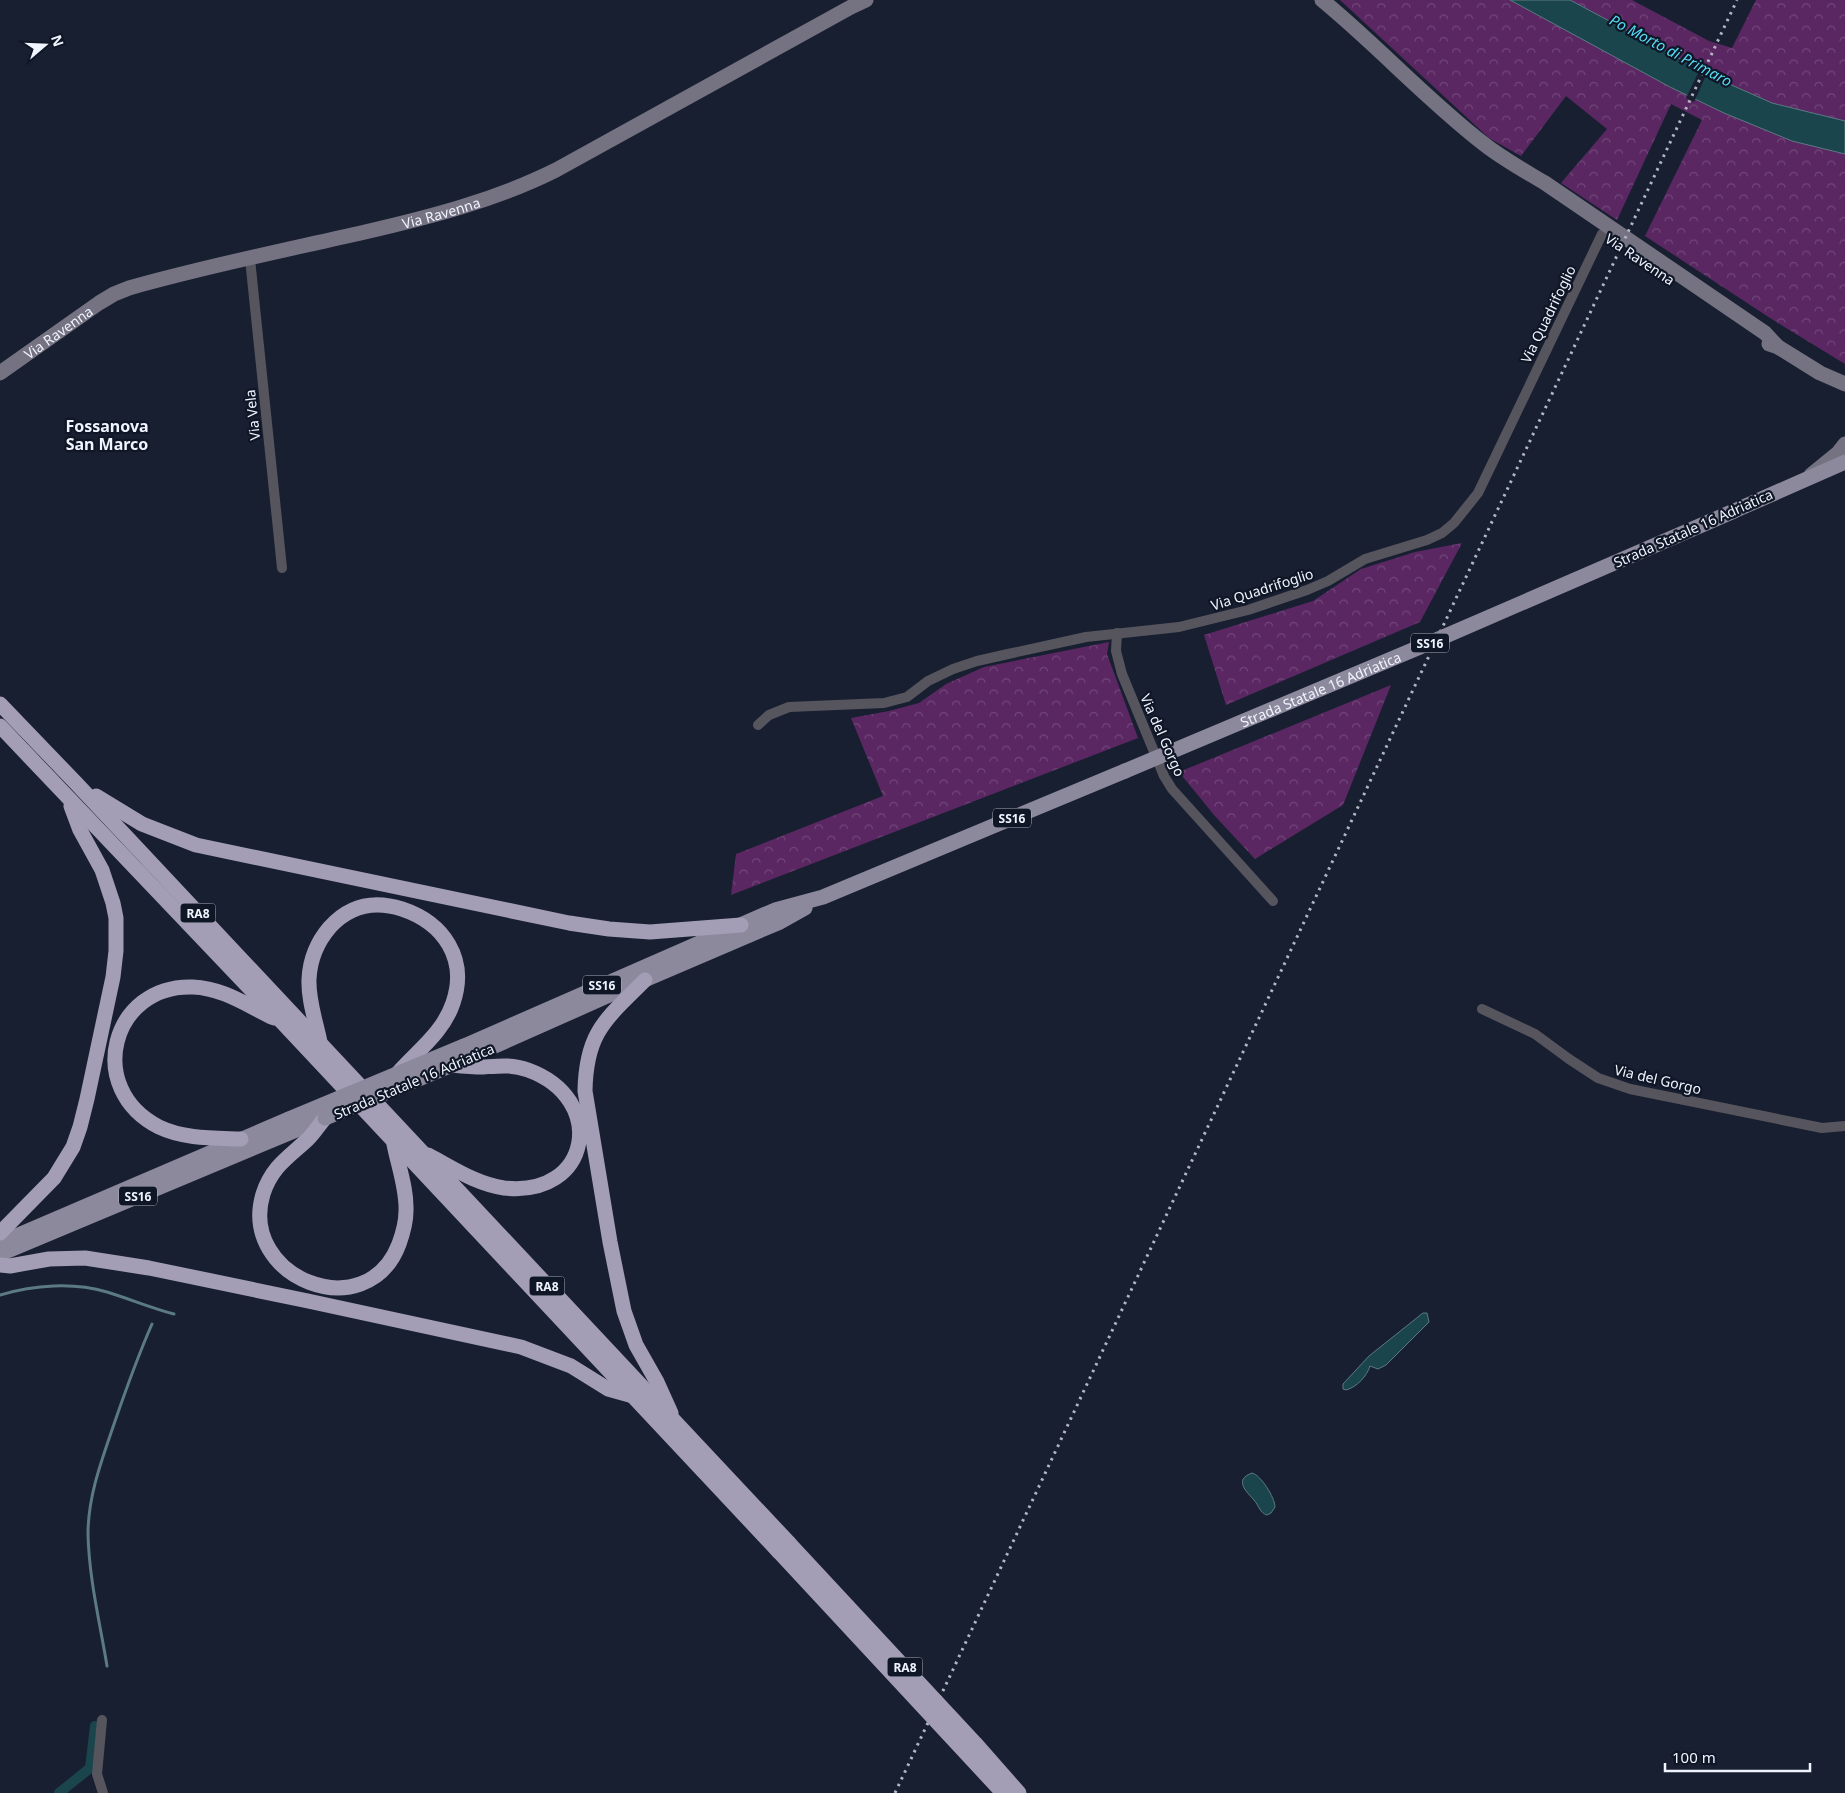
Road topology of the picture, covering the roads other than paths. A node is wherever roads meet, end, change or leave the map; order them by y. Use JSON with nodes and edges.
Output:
{"nodes":[{"id":1,"x":866,"y":0,"type":"edge"},
{"id":2,"x":1322,"y":0,"type":"edge"},
{"id":3,"x":1508,"y":161,"type":"junction"},
{"id":4,"x":1602,"y":234,"type":"junction"},
{"id":5,"x":250,"y":259,"type":"junction"},
{"id":6,"x":1778,"y":348,"type":"junction"},
{"id":7,"x":0,"y":373,"type":"edge"},
{"id":8,"x":1838,"y":381,"type":"edge"},
{"id":9,"x":1845,"y":391,"type":"edge"},
{"id":10,"x":1845,"y":444,"type":"edge"},
{"id":11,"x":1845,"y":462,"type":"edge"},
{"id":12,"x":1809,"y":478,"type":"junction"},
{"id":13,"x":282,"y":568,"type":"dead end"},
{"id":14,"x":1117,"y":633,"type":"junction"},
{"id":15,"x":0,"y":704,"type":"edge"},
{"id":16,"x":758,"y":724,"type":"dead end"},
{"id":17,"x":0,"y":726,"type":"edge"},
{"id":18,"x":76,"y":783,"type":"junction"},
{"id":19,"x":69,"y":799,"type":"junction"},
{"id":20,"x":823,"y":897,"type":"junction"},
{"id":21,"x":1273,"y":901,"type":"dead end"},
{"id":22,"x":741,"y":925,"type":"junction"},
{"id":23,"x":645,"y":980,"type":"junction"},
{"id":24,"x":1482,"y":1009,"type":"dead end"},
{"id":25,"x":281,"y":1021,"type":"junction"},
{"id":26,"x":320,"y":1044,"type":"junction"},
{"id":27,"x":473,"y":1056,"type":"junction"},
{"id":28,"x":452,"y":1065,"type":"joint"},
{"id":29,"x":397,"y":1074,"type":"junction"},
{"id":30,"x":325,"y":1118,"type":"junction"},
{"id":31,"x":1845,"y":1125,"type":"edge"},
{"id":32,"x":272,"y":1133,"type":"junction"},
{"id":33,"x":240,"y":1139,"type":"junction"},
{"id":34,"x":394,"y":1144,"type":"junction"},
{"id":35,"x":418,"y":1150,"type":"junction"},
{"id":36,"x":0,"y":1233,"type":"edge"},
{"id":37,"x":0,"y":1243,"type":"edge"},
{"id":38,"x":0,"y":1254,"type":"edge"},
{"id":39,"x":0,"y":1265,"type":"edge"},
{"id":40,"x":634,"y":1397,"type":"junction"},
{"id":41,"x":675,"y":1423,"type":"junction"},
{"id":42,"x":784,"y":1548,"type":"junction"},
{"id":43,"x":102,"y":1720,"type":"dead end"},
{"id":44,"x":103,"y":1793,"type":"edge"},
{"id":45,"x":1003,"y":1793,"type":"edge"},
{"id":46,"x":1019,"y":1793,"type":"edge"}],
"edges":[{"from":1,"to":5,"type":"main road","name":"Via Ravenna"},
{"from":2,"to":3,"type":"main road","name":"Via Ravenna"},
{"from":3,"to":4,"type":"main road","name":"Via Ravenna"},
{"from":3,"to":6,"type":"main road","name":"Via Ravenna"},
{"from":4,"to":6,"type":"main road","name":"Via Ravenna"},
{"from":4,"to":14,"type":"street","name":"Via Quadrifoglio"},
{"from":5,"to":7,"type":"main road","name":"Via Ravenna"},
{"from":5,"to":13,"type":"street","name":"Via Vela"},
{"from":6,"to":8,"type":"main road","name":"Via Ravenna"},
{"from":8,"to":9,"type":"main road","name":"Via Ravenna"},
{"from":10,"to":12,"type":"main road"},
{"from":11,"to":12,"type":"main road","name":"Strada Statale 16 Adriatica","number":"SS16"},
{"from":12,"to":20,"type":"main road","name":"Strada Statale 16 Adriatica","number":"SS16","bridge":true},
{"from":14,"to":16,"type":"street","name":"Via Quadrifoglio"},
{"from":14,"to":21,"type":"street","name":"Via del Gorgo"},
{"from":15,"to":18,"type":"highway","number":"RA8"},
{"from":17,"to":19,"type":"highway","number":"RA8"},
{"from":18,"to":22,"type":"highway"},
{"from":18,"to":26,"type":"highway","number":"RA8"},
{"from":19,"to":25,"type":"highway","number":"RA8"},
{"from":19,"to":36,"type":"highway"},
{"from":20,"to":22,"type":"main road","name":"Strada Statale 16 Adriatica","number":"SS16"},
{"from":20,"to":23,"type":"main road","name":"Strada Statale 16 Adriatica","number":"SS16"},
{"from":22,"to":27,"type":"main road","name":"Strada Statale 16 Adriatica","number":"SS16"},
{"from":23,"to":27,"type":"main road","name":"Strada Statale 16 Adriatica","number":"SS16"},
{"from":23,"to":41,"type":"highway"},
{"from":24,"to":31,"type":"street","name":"Via del Gorgo"},
{"from":25,"to":33,"type":"highway"},
{"from":25,"to":34,"type":"highway","number":"RA8"},
{"from":26,"to":29,"type":"highway"},
{"from":26,"to":35,"type":"highway","number":"RA8"},
{"from":27,"to":28,"type":"highway"},
{"from":27,"to":29,"type":"main road","name":"Strada Statale 16 Adriatica","number":"SS16","bridge":true},
{"from":27,"to":35,"type":"highway"},
{"from":28,"to":30,"type":"main road","name":"Strada Statale 16 Adriatica","number":"SS16","bridge":true},
{"from":29,"to":32,"type":"main road","name":"Strada Statale 16 Adriatica","number":"SS16","bridge":true},
{"from":30,"to":32,"type":"main road","name":"Strada Statale 16 Adriatica","number":"SS16"},
{"from":30,"to":34,"type":"highway"},
{"from":32,"to":33,"type":"main road","name":"Strada Statale 16 Adriatica","number":"SS16"},
{"from":32,"to":38,"type":"main road","name":"Strada Statale 16 Adriatica","number":"SS16"},
{"from":33,"to":37,"type":"main road","name":"Strada Statale 16 Adriatica","number":"SS16"},
{"from":34,"to":40,"type":"highway","number":"RA8"},
{"from":35,"to":41,"type":"highway","number":"RA8"},
{"from":39,"to":40,"type":"highway"},
{"from":40,"to":42,"type":"highway","number":"RA8"},
{"from":41,"to":42,"type":"highway","number":"RA8"},
{"from":42,"to":45,"type":"highway","number":"RA8","bridge":true},
{"from":42,"to":46,"type":"highway","number":"RA8","bridge":true},
{"from":43,"to":44,"type":"street"}]}
